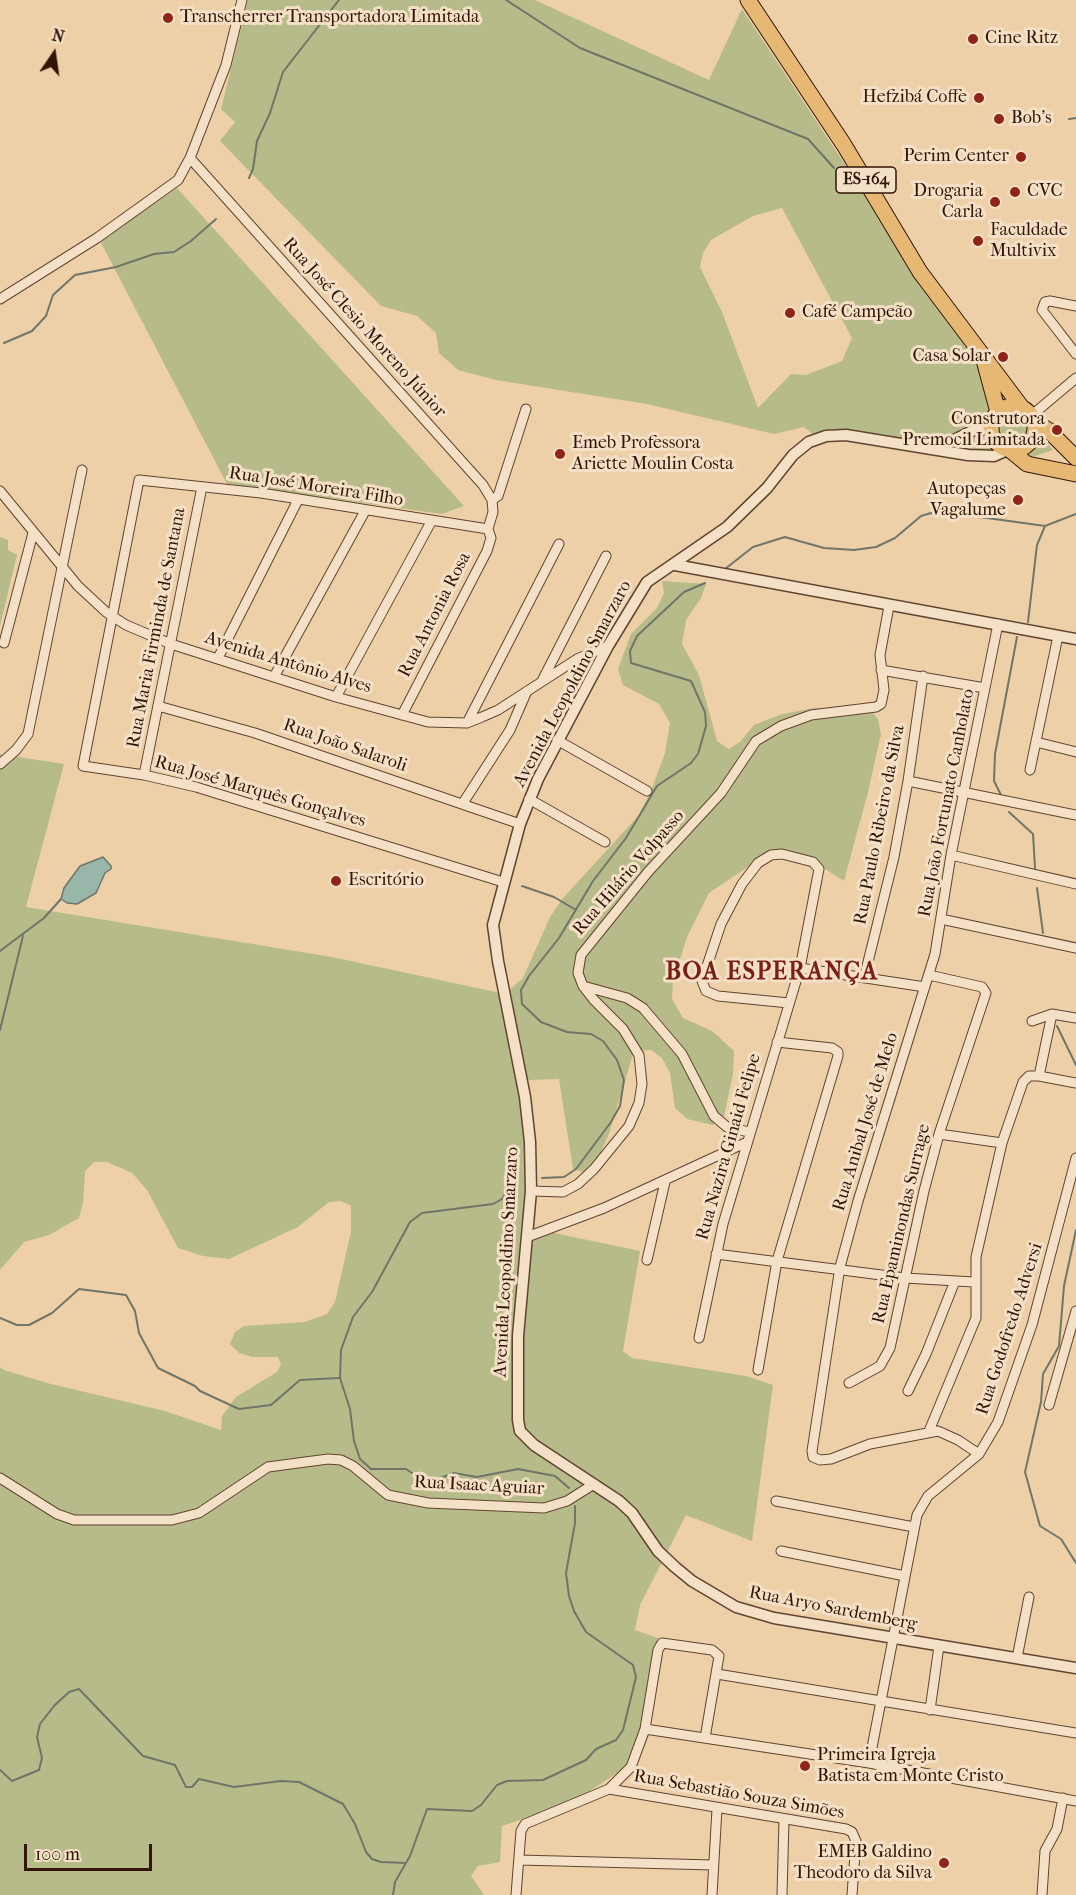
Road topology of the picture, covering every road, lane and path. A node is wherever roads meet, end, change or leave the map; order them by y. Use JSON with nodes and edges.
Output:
{"nodes":[{"id":1,"x":243,"y":0,"type":"edge"},
{"id":2,"x":749,"y":1,"type":"edge"},
{"id":3,"x":190,"y":158,"type":"junction"},
{"id":4,"x":0,"y":299,"type":"edge"},
{"id":5,"x":1076,"y":306,"type":"edge"},
{"id":6,"x":1076,"y":354,"type":"edge"},
{"id":7,"x":982,"y":355,"type":"junction"},
{"id":8,"x":1076,"y":378,"type":"edge"},
{"id":9,"x":526,"y":409,"type":"dead end"},
{"id":10,"x":1029,"y":415,"type":"junction"},
{"id":11,"x":995,"y":416,"type":"junction"},
{"id":12,"x":936,"y":449,"type":"junction"},
{"id":13,"x":1009,"y":450,"type":"junction"},
{"id":14,"x":1076,"y":458,"type":"edge"},
{"id":15,"x":82,"y":470,"type":"dead end"},
{"id":16,"x":1076,"y":474,"type":"edge"},
{"id":17,"x":202,"y":487,"type":"junction"},
{"id":18,"x":0,"y":491,"type":"edge"},
{"id":19,"x":298,"y":500,"type":"junction"},
{"id":20,"x":492,"y":500,"type":"junction"},
{"id":21,"x":365,"y":511,"type":"junction"},
{"id":22,"x":431,"y":522,"type":"junction"},
{"id":23,"x":488,"y":529,"type":"junction"},
{"id":24,"x":33,"y":533,"type":"junction"},
{"id":25,"x":559,"y":544,"type":"dead end"},
{"id":26,"x":606,"y":556,"type":"dead end"},
{"id":27,"x":675,"y":565,"type":"junction"},
{"id":28,"x":63,"y":569,"type":"junction"},
{"id":29,"x":889,"y":606,"type":"junction"},
{"id":30,"x":114,"y":617,"type":"junction"},
{"id":31,"x":998,"y":624,"type":"junction"},
{"id":32,"x":1058,"y":636,"type":"junction"},
{"id":33,"x":1076,"y":639,"type":"edge"},
{"id":34,"x":4,"y":643,"type":"dead end"},
{"id":35,"x":171,"y":644,"type":"junction"},
{"id":36,"x":608,"y":646,"type":"junction"},
{"id":37,"x":218,"y":658,"type":"junction"},
{"id":38,"x":881,"y":670,"type":"junction"},
{"id":39,"x":275,"y":675,"type":"junction"},
{"id":40,"x":923,"y":676,"type":"junction"},
{"id":41,"x":543,"y":679,"type":"junction"},
{"id":42,"x":986,"y":688,"type":"junction"},
{"id":43,"x":528,"y":689,"type":"junction"},
{"id":44,"x":336,"y":697,"type":"junction"},
{"id":45,"x":158,"y":706,"type":"junction"},
{"id":46,"x":402,"y":715,"type":"junction"},
{"id":47,"x":466,"y":723,"type":"junction"},
{"id":48,"x":557,"y":740,"type":"junction"},
{"id":49,"x":1036,"y":742,"type":"junction"},
{"id":50,"x":1076,"y":752,"type":"edge"},
{"id":51,"x":0,"y":764,"type":"edge"},
{"id":52,"x":1030,"y":770,"type":"dead end"},
{"id":53,"x":144,"y":775,"type":"junction"},
{"id":54,"x":908,"y":781,"type":"junction"},
{"id":55,"x":647,"y":791,"type":"dead end"},
{"id":56,"x":964,"y":794,"type":"junction"},
{"id":57,"x":529,"y":799,"type":"junction"},
{"id":58,"x":463,"y":803,"type":"junction"},
{"id":59,"x":1076,"y":815,"type":"edge"},
{"id":60,"x":520,"y":824,"type":"junction"},
{"id":61,"x":605,"y":842,"type":"dead end"},
{"id":62,"x":951,"y":855,"type":"junction"},
{"id":63,"x":503,"y":882,"type":"junction"},
{"id":64,"x":1076,"y":884,"type":"edge"},
{"id":65,"x":941,"y":919,"type":"junction"},
{"id":66,"x":1076,"y":948,"type":"edge"},
{"id":67,"x":800,"y":968,"type":"junction"},
{"id":68,"x":929,"y":975,"type":"junction"},
{"id":69,"x":864,"y":978,"type":"junction"},
{"id":70,"x":583,"y":986,"type":"junction"},
{"id":71,"x":925,"y":987,"type":"junction"},
{"id":72,"x":789,"y":1003,"type":"junction"},
{"id":73,"x":1052,"y":1014,"type":"junction"},
{"id":74,"x":1076,"y":1018,"type":"edge"},
{"id":75,"x":1032,"y":1021,"type":"dead end"},
{"id":76,"x":777,"y":1042,"type":"junction"},
{"id":77,"x":1039,"y":1076,"type":"junction"},
{"id":78,"x":1076,"y":1083,"type":"edge"},
{"id":79,"x":749,"y":1132,"type":"junction"},
{"id":80,"x":939,"y":1134,"type":"junction"},
{"id":81,"x":745,"y":1143,"type":"junction"},
{"id":82,"x":1002,"y":1143,"type":"junction"},
{"id":83,"x":1076,"y":1158,"type":"edge"},
{"id":84,"x":664,"y":1182,"type":"junction"},
{"id":85,"x":531,"y":1191,"type":"junction"},
{"id":86,"x":527,"y":1237,"type":"junction"},
{"id":87,"x":716,"y":1254,"type":"junction"},
{"id":88,"x":647,"y":1260,"type":"dead end"},
{"id":89,"x":777,"y":1261,"type":"junction"},
{"id":90,"x":840,"y":1267,"type":"junction"},
{"id":91,"x":905,"y":1278,"type":"junction"},
{"id":92,"x":955,"y":1281,"type":"junction"},
{"id":93,"x":974,"y":1282,"type":"junction"},
{"id":94,"x":1076,"y":1311,"type":"edge"},
{"id":95,"x":699,"y":1338,"type":"dead end"},
{"id":96,"x":758,"y":1370,"type":"dead end"},
{"id":97,"x":849,"y":1383,"type":"dead end"},
{"id":98,"x":908,"y":1391,"type":"dead end"},
{"id":99,"x":1049,"y":1405,"type":"dead end"},
{"id":100,"x":929,"y":1431,"type":"junction"},
{"id":101,"x":979,"y":1454,"type":"junction"},
{"id":102,"x":0,"y":1478,"type":"edge"},
{"id":103,"x":594,"y":1484,"type":"junction"},
{"id":104,"x":776,"y":1501,"type":"dead end"},
{"id":105,"x":914,"y":1527,"type":"junction"},
{"id":106,"x":781,"y":1551,"type":"dead end"},
{"id":107,"x":905,"y":1576,"type":"junction"},
{"id":108,"x":1029,"y":1597,"type":"dead end"},
{"id":109,"x":891,"y":1638,"type":"junction"},
{"id":110,"x":939,"y":1646,"type":"junction"},
{"id":111,"x":1017,"y":1658,"type":"junction"},
{"id":112,"x":1076,"y":1668,"type":"edge"},
{"id":113,"x":717,"y":1674,"type":"junction"},
{"id":114,"x":880,"y":1701,"type":"junction"},
{"id":115,"x":930,"y":1710,"type":"junction"},
{"id":116,"x":645,"y":1729,"type":"junction"},
{"id":117,"x":1076,"y":1733,"type":"edge"},
{"id":118,"x":705,"y":1738,"type":"junction"},
{"id":119,"x":869,"y":1763,"type":"junction"},
{"id":120,"x":609,"y":1789,"type":"junction"},
{"id":121,"x":1063,"y":1798,"type":"junction"},
{"id":122,"x":1076,"y":1801,"type":"edge"},
{"id":123,"x":717,"y":1809,"type":"junction"},
{"id":124,"x":784,"y":1820,"type":"junction"},
{"id":125,"x":519,"y":1860,"type":"junction"},
{"id":126,"x":713,"y":1865,"type":"junction"},
{"id":127,"x":516,"y":1895,"type":"edge"},
{"id":128,"x":712,"y":1895,"type":"edge"},
{"id":129,"x":782,"y":1895,"type":"edge"},
{"id":130,"x":852,"y":1895,"type":"edge"},
{"id":131,"x":1042,"y":1895,"type":"edge"}],
"edges":[{"from":1,"to":3,"type":"street"},
{"from":2,"to":7,"type":"highway","number":"ES-164"},
{"from":3,"to":4,"type":"street"},
{"from":3,"to":20,"type":"street","name":"Rua José Clesio Moreno Júnior"},
{"from":5,"to":6,"type":"street"},
{"from":7,"to":10,"type":"highway","number":"ES-164"},
{"from":7,"to":11,"type":"highway","number":"ES-164"},
{"from":8,"to":10,"type":"street"},
{"from":9,"to":20,"type":"street"},
{"from":10,"to":11,"type":"highway"},
{"from":10,"to":13,"type":"highway"},
{"from":10,"to":14,"type":"highway","number":"ES-164"},
{"from":11,"to":12,"type":"street"},
{"from":11,"to":13,"type":"highway","number":"ES-164"},
{"from":12,"to":13,"type":"street","name":"Avenida Leopoldino Smarzaro"},
{"from":12,"to":27,"type":"street","name":"Avenida Leopoldino Smarzaro"},
{"from":13,"to":16,"type":"highway","number":"ES-164"},
{"from":15,"to":28,"type":"street"},
{"from":17,"to":19,"type":"street","name":"Rua José Moreira Filho"},
{"from":17,"to":30,"type":"street","name":"Rua José Moreira Filho"},
{"from":17,"to":35,"type":"street","name":"Rua Maria Firminda de Santana"},
{"from":18,"to":24,"type":"street","name":"Avenida Antônio Alves"},
{"from":19,"to":21,"type":"street","name":"Rua José Moreira Filho"},
{"from":19,"to":37,"type":"street"},
{"from":20,"to":23,"type":"street"},
{"from":21,"to":22,"type":"street","name":"Rua José Moreira Filho"},
{"from":21,"to":39,"type":"street"},
{"from":22,"to":23,"type":"street","name":"Rua José Moreira Filho"},
{"from":22,"to":44,"type":"street"},
{"from":23,"to":46,"type":"street","name":"Rua Antonia Rosa"},
{"from":24,"to":28,"type":"street","name":"Avenida Antônio Alves"},
{"from":24,"to":34,"type":"street"},
{"from":25,"to":47,"type":"street"},
{"from":26,"to":41,"type":"street"},
{"from":27,"to":29,"type":"street"},
{"from":27,"to":36,"type":"street","name":"Avenida Leopoldino Smarzaro"},
{"from":28,"to":30,"type":"street","name":"Avenida Antônio Alves"},
{"from":28,"to":51,"type":"street"},
{"from":29,"to":31,"type":"street"},
{"from":29,"to":38,"type":"street","name":"Rua Hilário Volpasso"},
{"from":30,"to":35,"type":"street","name":"Avenida Antônio Alves"},
{"from":30,"to":53,"type":"street","name":"Rua José Marquês Gonçalves"},
{"from":31,"to":32,"type":"street"},
{"from":31,"to":42,"type":"street","name":"Rua João Fortunato Canholato"},
{"from":32,"to":33,"type":"street"},
{"from":32,"to":49,"type":"street"},
{"from":35,"to":37,"type":"street","name":"Avenida Antônio Alves"},
{"from":35,"to":45,"type":"street","name":"Rua Maria Firminda de Santana"},
{"from":36,"to":41,"type":"street","name":"Avenida Antônio Alves"},
{"from":36,"to":48,"type":"street","name":"Avenida Leopoldino Smarzaro"},
{"from":37,"to":39,"type":"street","name":"Avenida Antônio Alves"},
{"from":38,"to":40,"type":"street"},
{"from":38,"to":70,"type":"street","name":"Rua Hilário Volpasso"},
{"from":39,"to":44,"type":"street","name":"Avenida Antônio Alves"},
{"from":40,"to":42,"type":"street"},
{"from":40,"to":54,"type":"street","name":"Rua Paulo Ribeiro da Silva"},
{"from":41,"to":43,"type":"street","name":"Avenida Antônio Alves"},
{"from":42,"to":56,"type":"street","name":"Rua João Fortunato Canholato"},
{"from":43,"to":47,"type":"street","name":"Avenida Antônio Alves"},
{"from":43,"to":58,"type":"street"},
{"from":44,"to":46,"type":"street","name":"Avenida Antônio Alves"},
{"from":45,"to":53,"type":"street","name":"Rua Maria Firminda de Santana"},
{"from":45,"to":58,"type":"street","name":"Rua João Salaroli"},
{"from":46,"to":47,"type":"street","name":"Avenida Antônio Alves"},
{"from":48,"to":55,"type":"street"},
{"from":48,"to":57,"type":"street","name":"Avenida Leopoldino Smarzaro"},
{"from":49,"to":50,"type":"street"},
{"from":49,"to":52,"type":"street"},
{"from":53,"to":63,"type":"street","name":"Rua José Marquês Gonçalves"},
{"from":54,"to":56,"type":"street"},
{"from":54,"to":69,"type":"street","name":"Rua Paulo Ribeiro da Silva"},
{"from":56,"to":59,"type":"street"},
{"from":56,"to":62,"type":"street","name":"Rua João Fortunato Canholato"},
{"from":57,"to":60,"type":"street","name":"Avenida Leopoldino Smarzaro"},
{"from":57,"to":61,"type":"street"},
{"from":58,"to":60,"type":"street","name":"Rua João Salaroli"},
{"from":60,"to":63,"type":"street","name":"Avenida Leopoldino Smarzaro"},
{"from":62,"to":64,"type":"street"},
{"from":62,"to":65,"type":"street","name":"Rua João Fortunato Canholato"},
{"from":63,"to":85,"type":"street","name":"Avenida Leopoldino Smarzaro"},
{"from":65,"to":66,"type":"street"},
{"from":65,"to":68,"type":"street","name":"Rua João Fortunato Canholato"},
{"from":67,"to":69,"type":"street"},
{"from":67,"to":72,"type":"street","name":"Rua Nazira Ginaid Felipe"},
{"from":67,"to":72,"type":"street","name":"Rua Nazira Ginaid Felipe"},
{"from":68,"to":71,"type":"street","name":"Rua João Fortunato Canholato"},
{"from":68,"to":80,"type":"street","name":"Rua Epaminondas Surrage"},
{"from":69,"to":71,"type":"street"},
{"from":70,"to":79,"type":"street"},
{"from":70,"to":85,"type":"street"},
{"from":71,"to":90,"type":"street","name":"Rua Anibal José de Melo"},
{"from":72,"to":76,"type":"street","name":"Rua Nazira Ginaid Felipe"},
{"from":73,"to":74,"type":"street"},
{"from":73,"to":75,"type":"street"},
{"from":73,"to":77,"type":"street"},
{"from":76,"to":79,"type":"street","name":"Rua Nazira Ginaid Felipe"},
{"from":76,"to":89,"type":"street"},
{"from":77,"to":78,"type":"street"},
{"from":77,"to":82,"type":"street"},
{"from":79,"to":81,"type":"street","name":"Rua Nazira Ginaid Felipe"},
{"from":80,"to":82,"type":"street"},
{"from":80,"to":91,"type":"street","name":"Rua Epaminondas Surrage"},
{"from":81,"to":84,"type":"street"},
{"from":81,"to":87,"type":"street","name":"Rua Nazira Ginaid Felipe"},
{"from":82,"to":93,"type":"street"},
{"from":83,"to":101,"type":"street","name":"Rua Godofredo Adversi"},
{"from":84,"to":86,"type":"street"},
{"from":84,"to":88,"type":"street"},
{"from":85,"to":86,"type":"street","name":"Avenida Leopoldino Smarzaro"},
{"from":86,"to":103,"type":"street","name":"Avenida Leopoldino Smarzaro"},
{"from":87,"to":89,"type":"street"},
{"from":87,"to":95,"type":"street","name":"Rua Nazira Ginaid Felipe"},
{"from":89,"to":90,"type":"street"},
{"from":89,"to":96,"type":"street"},
{"from":90,"to":91,"type":"street"},
{"from":90,"to":100,"type":"street","name":"Rua Anibal José de Melo"},
{"from":91,"to":92,"type":"street"},
{"from":91,"to":97,"type":"street","name":"Rua Epaminondas Surrage"},
{"from":92,"to":93,"type":"street"},
{"from":92,"to":98,"type":"street"},
{"from":93,"to":100,"type":"street"},
{"from":94,"to":99,"type":"street"},
{"from":100,"to":101,"type":"street"},
{"from":101,"to":105,"type":"street","name":"Rua Godofredo Adversi"},
{"from":102,"to":103,"type":"street","name":"Rua Isaac Aguiar"},
{"from":103,"to":109,"type":"street","name":"Rua Aryo Sardemberg"},
{"from":104,"to":105,"type":"street"},
{"from":105,"to":107,"type":"street","name":"Rua Godofredo Adversi"},
{"from":106,"to":107,"type":"street"},
{"from":107,"to":109,"type":"street","name":"Rua Godofredo Adversi"},
{"from":108,"to":111,"type":"street"},
{"from":109,"to":110,"type":"street","name":"Rua Aryo Sardemberg"},
{"from":109,"to":114,"type":"street","name":"Rua Godofredo Adversi"},
{"from":110,"to":111,"type":"street","name":"Rua Aryo Sardemberg"},
{"from":110,"to":115,"type":"street"},
{"from":111,"to":112,"type":"street","name":"Rua Aryo Sardemberg"},
{"from":113,"to":114,"type":"street"},
{"from":113,"to":116,"type":"street","name":"Rua Sebastião Souza Simões"},
{"from":113,"to":118,"type":"street"},
{"from":114,"to":115,"type":"street"},
{"from":114,"to":119,"type":"street","name":"Rua Godofredo Adversi"},
{"from":115,"to":117,"type":"street"},
{"from":116,"to":118,"type":"street"},
{"from":116,"to":120,"type":"street","name":"Rua Sebastião Souza Simões"},
{"from":118,"to":119,"type":"street"},
{"from":119,"to":121,"type":"street"},
{"from":120,"to":123,"type":"street","name":"Rua Sebastião Souza Simões"},
{"from":120,"to":125,"type":"street","name":"Rua Sebastião Souza Simões"},
{"from":121,"to":122,"type":"street"},
{"from":121,"to":131,"type":"street"},
{"from":123,"to":124,"type":"street","name":"Rua Sebastião Souza Simões"},
{"from":123,"to":126,"type":"street"},
{"from":124,"to":129,"type":"street"},
{"from":124,"to":130,"type":"street","name":"Rua Sebastião Souza Simões"},
{"from":125,"to":126,"type":"street"},
{"from":125,"to":127,"type":"street"},
{"from":126,"to":128,"type":"street"}]}
